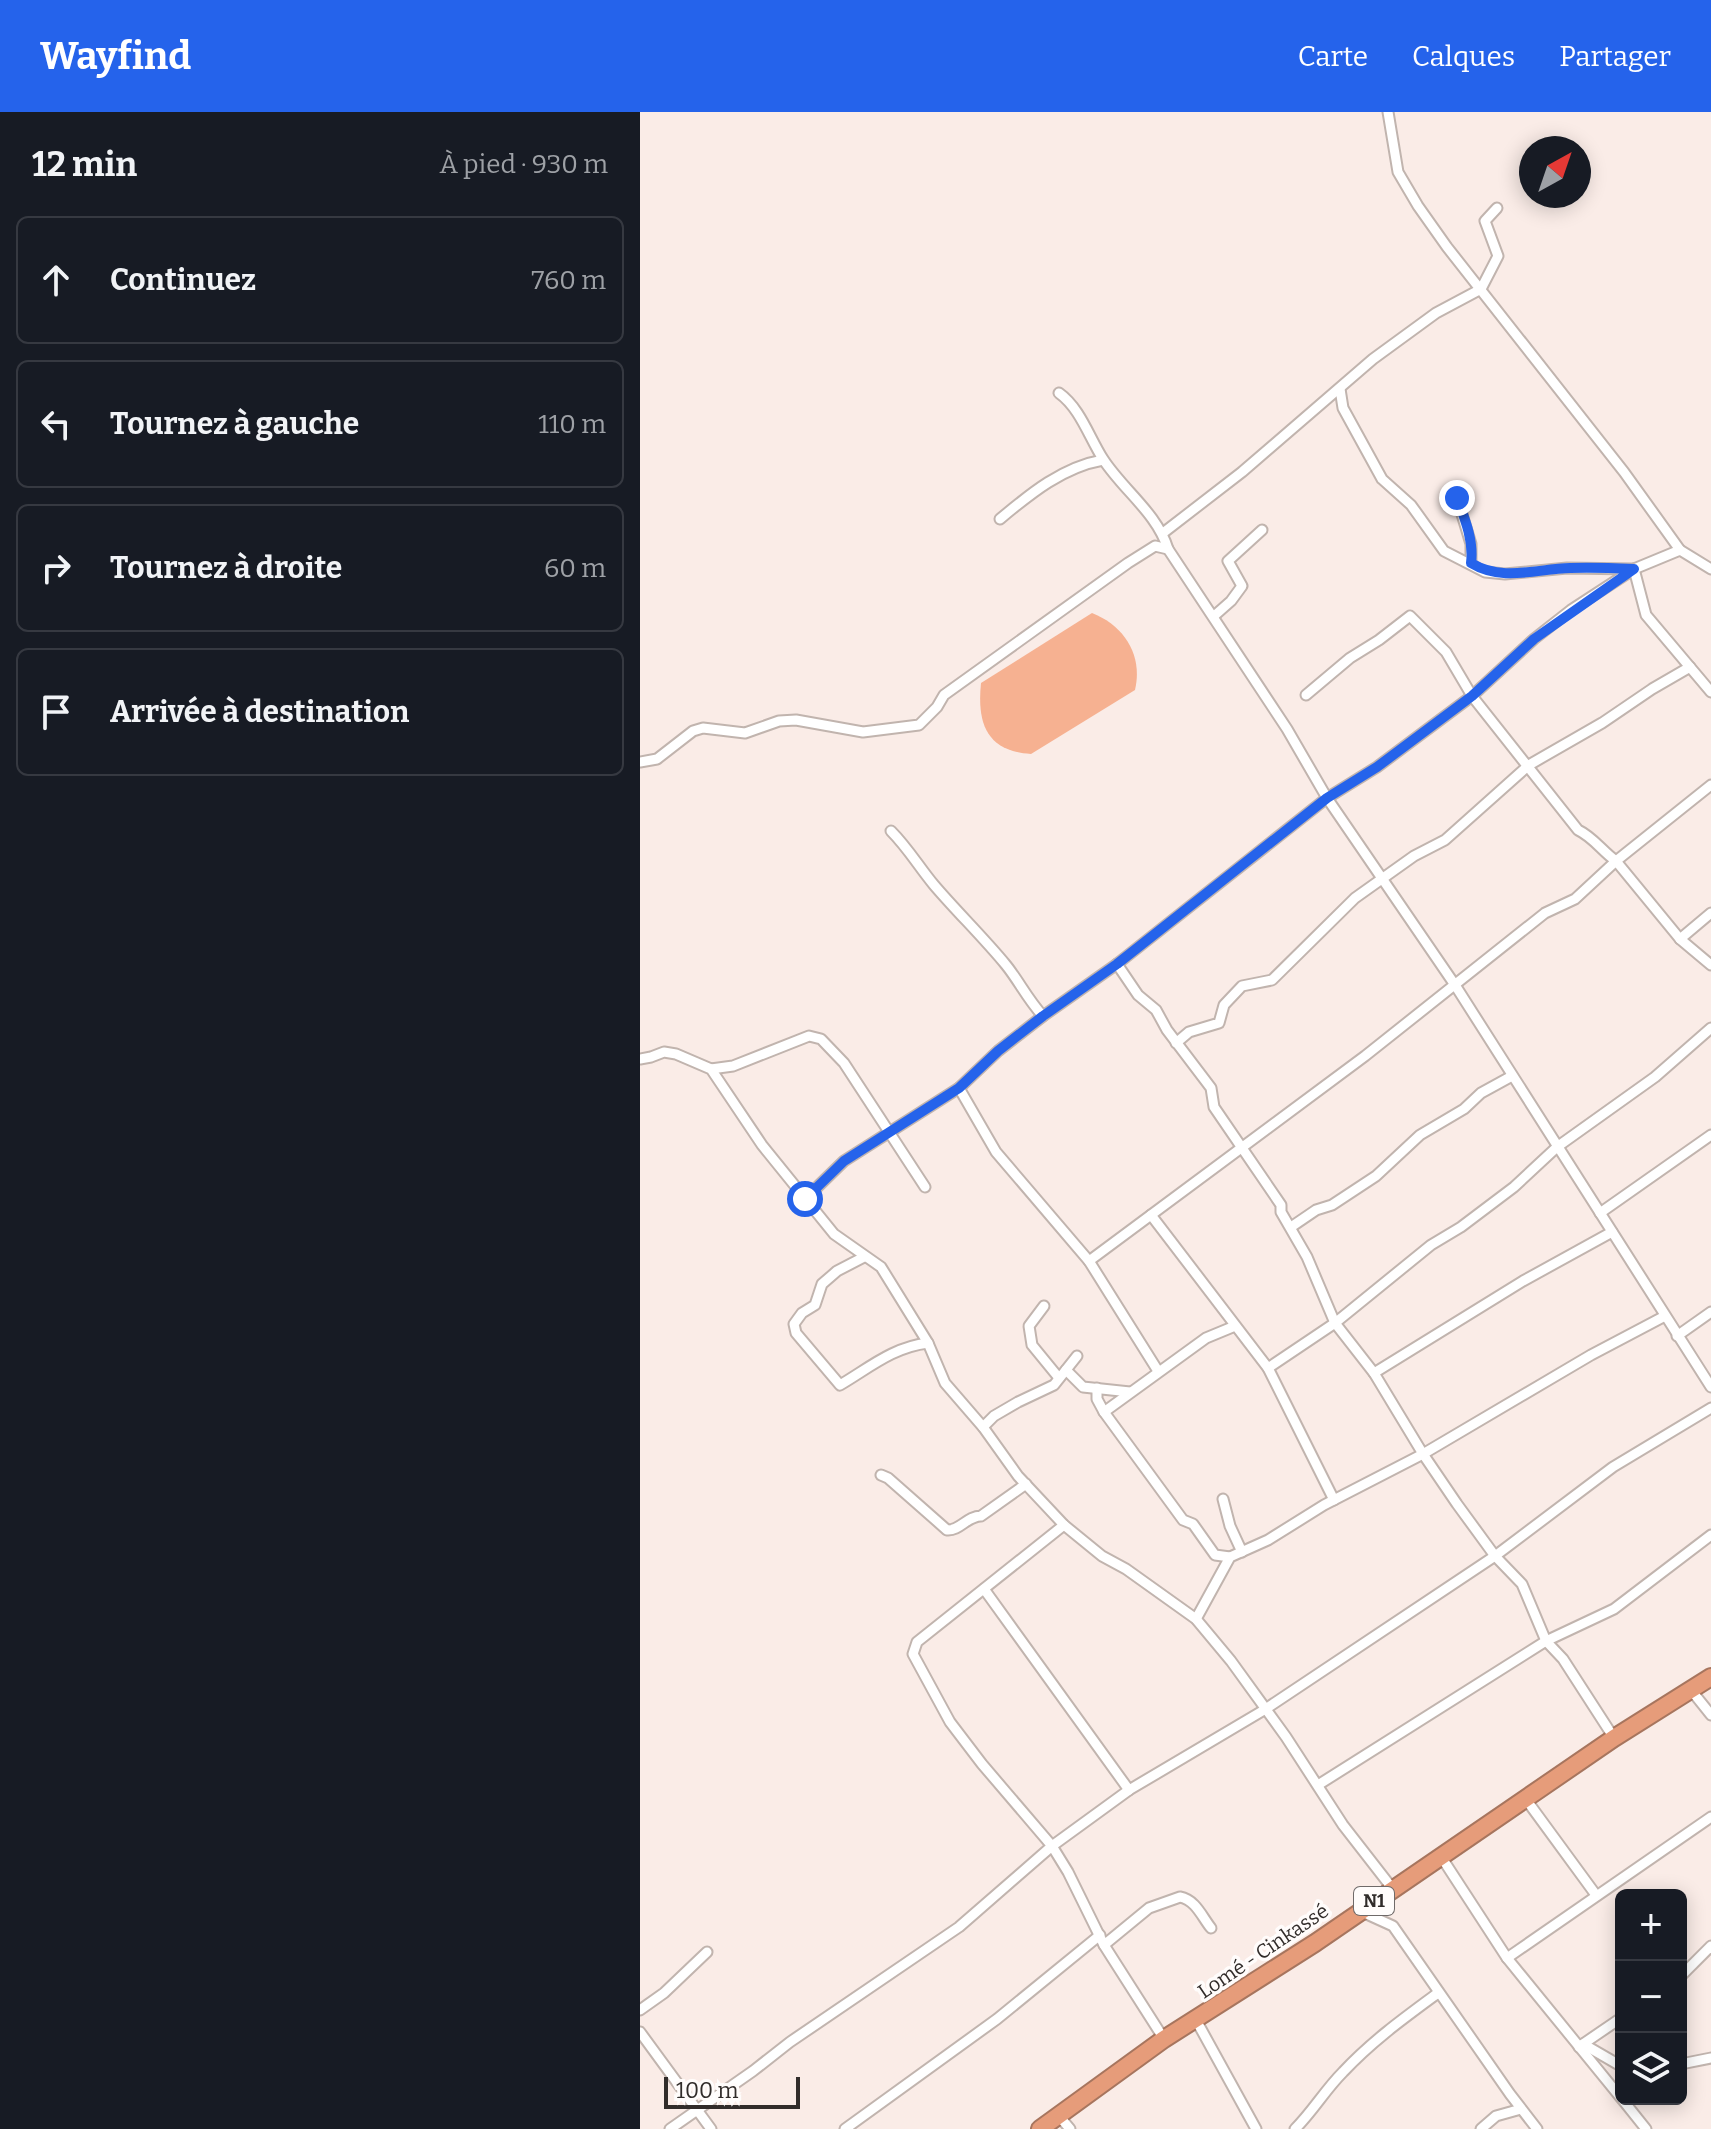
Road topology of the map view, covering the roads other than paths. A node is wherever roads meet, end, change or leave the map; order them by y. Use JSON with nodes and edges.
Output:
{"nodes":[{"id":1,"x":1388,"y":112,"type":"edge"},
{"id":2,"x":1497,"y":208,"type":"dead end"},
{"id":3,"x":1481,"y":289,"type":"junction"},
{"id":4,"x":1340,"y":389,"type":"junction"},
{"id":5,"x":1059,"y":393,"type":"dead end"},
{"id":6,"x":1103,"y":460,"type":"junction"},
{"id":7,"x":1457,"y":498,"type":"dead end"},
{"id":8,"x":1000,"y":519,"type":"dead end"},
{"id":9,"x":1262,"y":530,"type":"dead end"},
{"id":10,"x":1163,"y":533,"type":"junction"},
{"id":11,"x":1168,"y":549,"type":"junction"},
{"id":12,"x":1680,"y":550,"type":"junction"},
{"id":13,"x":1471,"y":563,"type":"junction"},
{"id":14,"x":1634,"y":569,"type":"junction"},
{"id":15,"x":1711,"y":569,"type":"edge"},
{"id":16,"x":1214,"y":616,"type":"junction"},
{"id":17,"x":1690,"y":667,"type":"junction"},
{"id":18,"x":1711,"y":692,"type":"edge"},
{"id":19,"x":1306,"y":695,"type":"dead end"},
{"id":20,"x":1472,"y":696,"type":"junction"},
{"id":21,"x":640,"y":762,"type":"edge"},
{"id":22,"x":1529,"y":765,"type":"junction"},
{"id":23,"x":1711,"y":785,"type":"edge"},
{"id":24,"x":1327,"y":798,"type":"junction"},
{"id":25,"x":891,"y":831,"type":"dead end"},
{"id":26,"x":1616,"y":861,"type":"junction"},
{"id":27,"x":1383,"y":880,"type":"junction"},
{"id":28,"x":1711,"y":913,"type":"edge"},
{"id":29,"x":1680,"y":939,"type":"junction"},
{"id":30,"x":1117,"y":964,"type":"junction"},
{"id":31,"x":1711,"y":965,"type":"edge"},
{"id":32,"x":1455,"y":985,"type":"junction"},
{"id":33,"x":1043,"y":1016,"type":"junction"},
{"id":34,"x":1711,"y":1028,"type":"edge"},
{"id":35,"x":1176,"y":1043,"type":"junction"},
{"id":36,"x":640,"y":1059,"type":"edge"},
{"id":37,"x":711,"y":1069,"type":"junction"},
{"id":38,"x":1512,"y":1076,"type":"junction"},
{"id":39,"x":959,"y":1088,"type":"junction"},
{"id":40,"x":889,"y":1134,"type":"junction"},
{"id":41,"x":1711,"y":1135,"type":"edge"},
{"id":42,"x":1557,"y":1147,"type":"junction"},
{"id":43,"x":1243,"y":1148,"type":"junction"},
{"id":44,"x":925,"y":1187,"type":"dead end"},
{"id":45,"x":805,"y":1199,"type":"junction"},
{"id":46,"x":1600,"y":1213,"type":"junction"},
{"id":47,"x":1151,"y":1215,"type":"junction"},
{"id":48,"x":1291,"y":1227,"type":"junction"},
{"id":49,"x":1612,"y":1232,"type":"junction"},
{"id":50,"x":864,"y":1257,"type":"junction"},
{"id":51,"x":1089,"y":1261,"type":"junction"},
{"id":52,"x":1044,"y":1306,"type":"dead end"},
{"id":53,"x":1711,"y":1312,"type":"edge"},
{"id":54,"x":1665,"y":1316,"type":"junction"},
{"id":55,"x":1335,"y":1323,"type":"junction"},
{"id":56,"x":1235,"y":1326,"type":"junction"},
{"id":57,"x":1677,"y":1336,"type":"junction"},
{"id":58,"x":928,"y":1343,"type":"junction"},
{"id":59,"x":1077,"y":1356,"type":"dead end"},
{"id":60,"x":1268,"y":1368,"type":"junction"},
{"id":61,"x":1158,"y":1371,"type":"junction"},
{"id":62,"x":1374,"y":1373,"type":"junction"},
{"id":63,"x":1063,"y":1374,"type":"junction"},
{"id":64,"x":1711,"y":1387,"type":"edge"},
{"id":65,"x":1097,"y":1388,"type":"junction"},
{"id":66,"x":1130,"y":1392,"type":"junction"},
{"id":67,"x":1711,"y":1408,"type":"edge"},
{"id":68,"x":1104,"y":1412,"type":"junction"},
{"id":69,"x":983,"y":1427,"type":"junction"},
{"id":70,"x":1423,"y":1454,"type":"junction"},
{"id":71,"x":881,"y":1475,"type":"dead end"},
{"id":72,"x":1026,"y":1484,"type":"junction"},
{"id":73,"x":1223,"y":1499,"type":"dead end"},
{"id":74,"x":1334,"y":1500,"type":"junction"},
{"id":75,"x":1064,"y":1525,"type":"junction"},
{"id":76,"x":1711,"y":1535,"type":"edge"},
{"id":77,"x":1242,"y":1552,"type":"junction"},
{"id":78,"x":1495,"y":1556,"type":"junction"},
{"id":79,"x":1230,"y":1557,"type":"junction"},
{"id":80,"x":984,"y":1589,"type":"junction"},
{"id":81,"x":1196,"y":1619,"type":"junction"},
{"id":82,"x":1546,"y":1641,"type":"junction"},
{"id":83,"x":1711,"y":1677,"type":"edge"},
{"id":84,"x":1691,"y":1690,"type":"junction"},
{"id":85,"x":1266,"y":1709,"type":"junction"},
{"id":86,"x":1711,"y":1715,"type":"edge"},
{"id":87,"x":1614,"y":1738,"type":"junction"},
{"id":88,"x":1318,"y":1785,"type":"junction"},
{"id":89,"x":1129,"y":1790,"type":"junction"},
{"id":90,"x":1525,"y":1798,"type":"junction"},
{"id":91,"x":1711,"y":1817,"type":"edge"},
{"id":92,"x":1052,"y":1846,"type":"junction"},
{"id":93,"x":1440,"y":1855,"type":"junction"},
{"id":94,"x":1392,"y":1888,"type":"junction"},
{"id":95,"x":1596,"y":1895,"type":"junction"},
{"id":96,"x":1360,"y":1911,"type":"junction"},
{"id":97,"x":1211,"y":1928,"type":"dead end"},
{"id":98,"x":1102,"y":1940,"type":"junction"},
{"id":99,"x":1711,"y":1946,"type":"edge"},
{"id":100,"x":707,"y":1952,"type":"dead end"},
{"id":101,"x":1507,"y":1958,"type":"junction"},
{"id":102,"x":1687,"y":1970,"type":"edge"},
{"id":103,"x":1438,"y":1993,"type":"junction"},
{"id":104,"x":640,"y":2010,"type":"edge"},
{"id":105,"x":1196,"y":2020,"type":"junction"},
{"id":106,"x":1615,"y":2022,"type":"edge"},
{"id":107,"x":640,"y":2032,"type":"edge"},
{"id":108,"x":1164,"y":2039,"type":"junction"},
{"id":109,"x":1581,"y":2045,"type":"junction"},
{"id":110,"x":1711,"y":2058,"type":"edge"},
{"id":111,"x":1615,"y":2062,"type":"edge"},
{"id":112,"x":1687,"y":2063,"type":"edge"},
{"id":113,"x":1615,"y":2090,"type":"edge"},
{"id":114,"x":1627,"y":2105,"type":"edge"},
{"id":115,"x":1521,"y":2109,"type":"junction"},
{"id":116,"x":698,"y":2111,"type":"junction"},
{"id":117,"x":1065,"y":2122,"type":"edge"},
{"id":118,"x":1253,"y":2128,"type":"edge"},
{"id":119,"x":670,"y":2129,"type":"edge"},
{"id":120,"x":711,"y":2129,"type":"edge"},
{"id":121,"x":845,"y":2129,"type":"edge"},
{"id":122,"x":1040,"y":2129,"type":"edge"},
{"id":123,"x":1295,"y":2129,"type":"edge"},
{"id":124,"x":1481,"y":2129,"type":"edge"},
{"id":125,"x":1537,"y":2129,"type":"edge"},
{"id":126,"x":1646,"y":2129,"type":"edge"}],
"edges":[{"from":1,"to":3,"type":"street"},
{"from":2,"to":3,"type":"street"},
{"from":3,"to":4,"type":"street"},
{"from":3,"to":12,"type":"street"},
{"from":4,"to":10,"type":"street"},
{"from":4,"to":13,"type":"street"},
{"from":5,"to":6,"type":"street"},
{"from":6,"to":8,"type":"street"},
{"from":6,"to":10,"type":"street"},
{"from":7,"to":13,"type":"street"},
{"from":9,"to":16,"type":"street"},
{"from":10,"to":11,"type":"street"},
{"from":11,"to":16,"type":"street"},
{"from":11,"to":21,"type":"street"},
{"from":12,"to":14,"type":"street"},
{"from":12,"to":15,"type":"street"},
{"from":13,"to":14,"type":"street"},
{"from":14,"to":17,"type":"street"},
{"from":14,"to":20,"type":"street"},
{"from":16,"to":24,"type":"street"},
{"from":17,"to":18,"type":"street"},
{"from":17,"to":22,"type":"street"},
{"from":19,"to":20,"type":"street"},
{"from":20,"to":22,"type":"street"},
{"from":20,"to":24,"type":"street"},
{"from":22,"to":26,"type":"street"},
{"from":22,"to":27,"type":"street"},
{"from":23,"to":26,"type":"street"},
{"from":24,"to":27,"type":"street"},
{"from":24,"to":30,"type":"street"},
{"from":25,"to":33,"type":"street"},
{"from":26,"to":29,"type":"street"},
{"from":26,"to":32,"type":"street"},
{"from":27,"to":32,"type":"street"},
{"from":27,"to":35,"type":"street"},
{"from":28,"to":29,"type":"street"},
{"from":29,"to":31,"type":"street"},
{"from":30,"to":33,"type":"street"},
{"from":30,"to":35,"type":"street"},
{"from":32,"to":38,"type":"street"},
{"from":32,"to":43,"type":"street"},
{"from":33,"to":39,"type":"street"},
{"from":34,"to":42,"type":"street"},
{"from":35,"to":43,"type":"street"},
{"from":36,"to":37,"type":"street"},
{"from":37,"to":40,"type":"street"},
{"from":37,"to":45,"type":"street"},
{"from":38,"to":42,"type":"street"},
{"from":38,"to":48,"type":"street"},
{"from":39,"to":40,"type":"street"},
{"from":39,"to":51,"type":"street"},
{"from":40,"to":44,"type":"street"},
{"from":40,"to":45,"type":"street"},
{"from":41,"to":46,"type":"street"},
{"from":42,"to":46,"type":"street"},
{"from":42,"to":55,"type":"street"},
{"from":43,"to":47,"type":"street"},
{"from":43,"to":48,"type":"street"},
{"from":45,"to":50,"type":"street"},
{"from":46,"to":49,"type":"street"},
{"from":47,"to":51,"type":"street"},
{"from":47,"to":56,"type":"street"},
{"from":48,"to":55,"type":"street"},
{"from":49,"to":54,"type":"street"},
{"from":49,"to":62,"type":"street"},
{"from":50,"to":58,"type":"street"},
{"from":50,"to":58,"type":"street"},
{"from":51,"to":61,"type":"street"},
{"from":52,"to":63,"type":"street"},
{"from":53,"to":57,"type":"street"},
{"from":54,"to":57,"type":"street"},
{"from":54,"to":70,"type":"street"},
{"from":55,"to":60,"type":"street"},
{"from":55,"to":62,"type":"street"},
{"from":56,"to":60,"type":"street"},
{"from":56,"to":61,"type":"street"},
{"from":57,"to":64,"type":"street"},
{"from":58,"to":69,"type":"street"},
{"from":59,"to":63,"type":"street"},
{"from":60,"to":74,"type":"street"},
{"from":61,"to":66,"type":"street"},
{"from":62,"to":70,"type":"street"},
{"from":63,"to":65,"type":"street"},
{"from":63,"to":69,"type":"street"},
{"from":65,"to":66,"type":"street"},
{"from":65,"to":68,"type":"street"},
{"from":66,"to":68,"type":"street"},
{"from":67,"to":78,"type":"street"},
{"from":68,"to":79,"type":"street"},
{"from":69,"to":72,"type":"street"},
{"from":70,"to":74,"type":"street"},
{"from":70,"to":78,"type":"street"},
{"from":71,"to":72,"type":"street"},
{"from":72,"to":75,"type":"street"},
{"from":73,"to":77,"type":"street"},
{"from":74,"to":77,"type":"street"},
{"from":75,"to":80,"type":"street"},
{"from":75,"to":81,"type":"street"},
{"from":76,"to":82,"type":"street"},
{"from":77,"to":79,"type":"street"},
{"from":78,"to":82,"type":"street"},
{"from":78,"to":85,"type":"street"},
{"from":79,"to":81,"type":"street"},
{"from":80,"to":89,"type":"street"},
{"from":80,"to":92,"type":"street"},
{"from":81,"to":85,"type":"street"},
{"from":82,"to":87,"type":"street"},
{"from":82,"to":88,"type":"street"},
{"from":83,"to":84,"type":"highway","name":"Lomé - Cinkassé","number":"N1"},
{"from":84,"to":86,"type":"street"},
{"from":84,"to":87,"type":"highway","name":"Lomé - Cinkassé","number":"N1"},
{"from":85,"to":88,"type":"street"},
{"from":85,"to":89,"type":"street"},
{"from":87,"to":90,"type":"highway","name":"Lomé - Cinkassé","number":"N1"},
{"from":88,"to":94,"type":"street"},
{"from":89,"to":92,"type":"street"},
{"from":90,"to":93,"type":"highway","name":"Lomé - Cinkassé","number":"N1"},
{"from":90,"to":95,"type":"street"},
{"from":91,"to":95,"type":"street"},
{"from":92,"to":98,"type":"street"},
{"from":92,"to":116,"type":"street"},
{"from":93,"to":94,"type":"highway","name":"Lomé - Cinkassé","number":"N1"},
{"from":93,"to":101,"type":"street"},
{"from":94,"to":96,"type":"highway","name":"Lomé - Cinkassé","number":"N1"},
{"from":95,"to":101,"type":"street"},
{"from":96,"to":103,"type":"street"},
{"from":96,"to":105,"type":"highway","name":"Lomé - Cinkassé","number":"N1"},
{"from":97,"to":98,"type":"street"},
{"from":98,"to":108,"type":"street"},
{"from":98,"to":121,"type":"street"},
{"from":99,"to":102,"type":"street"},
{"from":100,"to":104,"type":"street"},
{"from":101,"to":109,"type":"street"},
{"from":103,"to":115,"type":"street"},
{"from":103,"to":123,"type":"street"},
{"from":105,"to":108,"type":"highway","name":"Lomé - Cinkassé","number":"N1"},
{"from":105,"to":118,"type":"street"},
{"from":106,"to":109,"type":"street"},
{"from":107,"to":116,"type":"street"},
{"from":108,"to":117,"type":"highway","name":"Lomé - Cinkassé","number":"N1"},
{"from":109,"to":111,"type":"street"},
{"from":109,"to":113,"type":"street"},
{"from":110,"to":112,"type":"street"},
{"from":114,"to":126,"type":"street"},
{"from":115,"to":124,"type":"street"},
{"from":115,"to":125,"type":"street"},
{"from":116,"to":119,"type":"street"},
{"from":116,"to":120,"type":"street"},
{"from":117,"to":122,"type":"highway","name":"Lomé - Cinkassé","number":"N1"}]}
